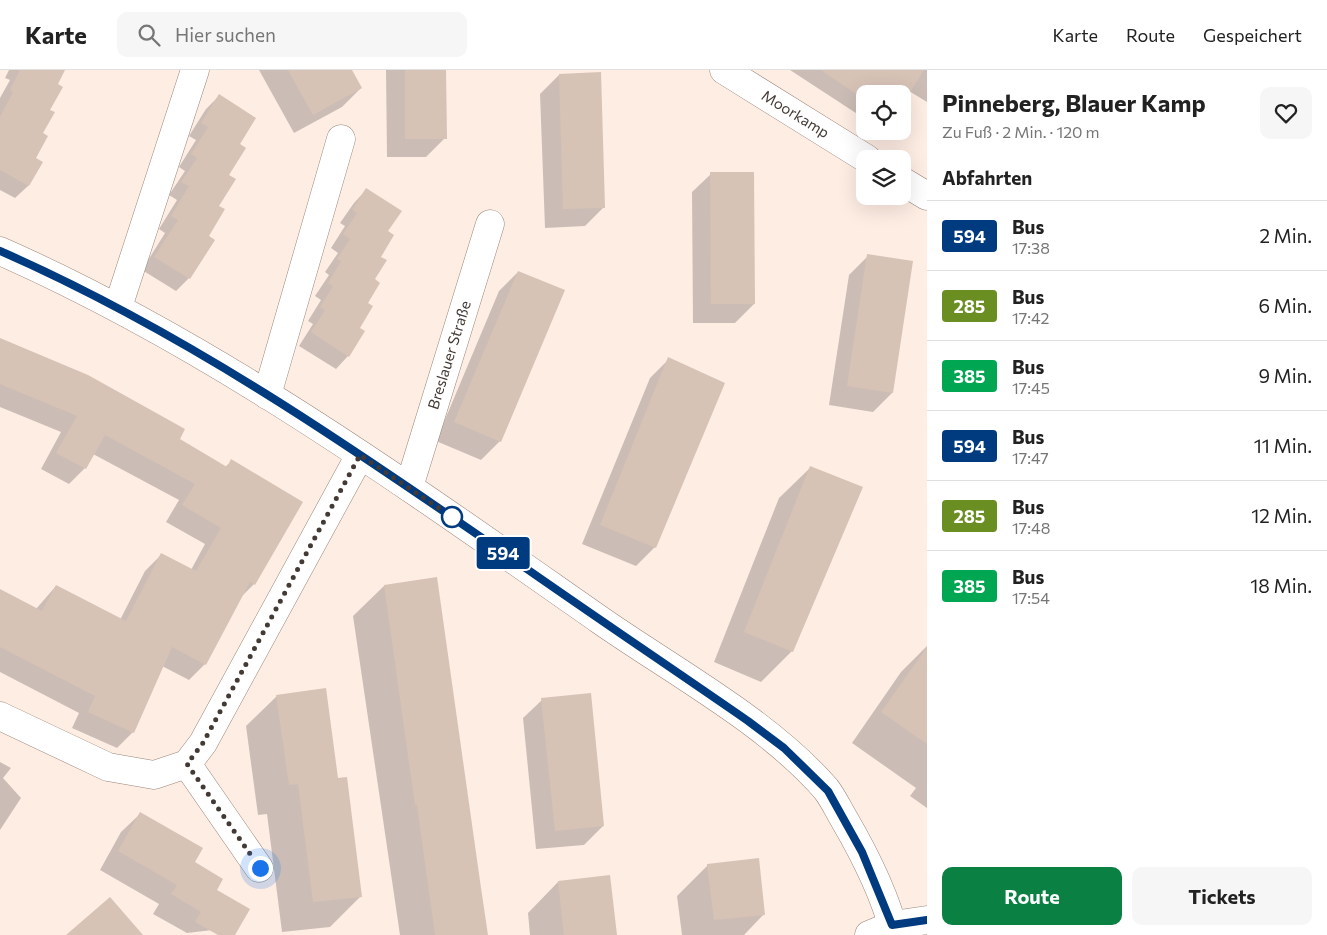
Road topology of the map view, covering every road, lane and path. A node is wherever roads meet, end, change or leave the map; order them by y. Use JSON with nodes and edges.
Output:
{"nodes":[{"id":1,"x":195,"y":70,"type":"edge"},
{"id":2,"x":724,"y":70,"type":"edge"},
{"id":3,"x":341,"y":139,"type":"dead end"},
{"id":4,"x":856,"y":152,"type":"edge"},
{"id":5,"x":911,"y":186,"type":"edge"},
{"id":6,"x":927,"y":196,"type":"edge"},
{"id":7,"x":490,"y":224,"type":"dead end"},
{"id":8,"x":0,"y":251,"type":"edge"},
{"id":9,"x":118,"y":307,"type":"junction"},
{"id":10,"x":267,"y":395,"type":"junction"},
{"id":11,"x":360,"y":455,"type":"junction"},
{"id":12,"x":409,"y":487,"type":"junction"},
{"id":13,"x":0,"y":716,"type":"edge"},
{"id":14,"x":187,"y":764,"type":"junction"},
{"id":15,"x":260,"y":868,"type":"dead end"},
{"id":16,"x":927,"y":920,"type":"edge"},
{"id":17,"x":886,"y":932,"type":"edge"}],
"edges":[{"from":1,"to":9,"type":"street"},
{"from":2,"to":4,"type":"street","name":"Moorkamp"},
{"from":3,"to":10,"type":"street"},
{"from":5,"to":6,"type":"street"},
{"from":7,"to":12,"type":"street","name":"Breslauer Straße"},
{"from":8,"to":9,"type":"street"},
{"from":9,"to":10,"type":"street"},
{"from":10,"to":11,"type":"street"},
{"from":11,"to":12,"type":"street"},
{"from":11,"to":14,"type":"street"},
{"from":12,"to":17,"type":"street"},
{"from":13,"to":14,"type":"street"},
{"from":14,"to":15,"type":"street"},
{"from":16,"to":17,"type":"street"}]}
